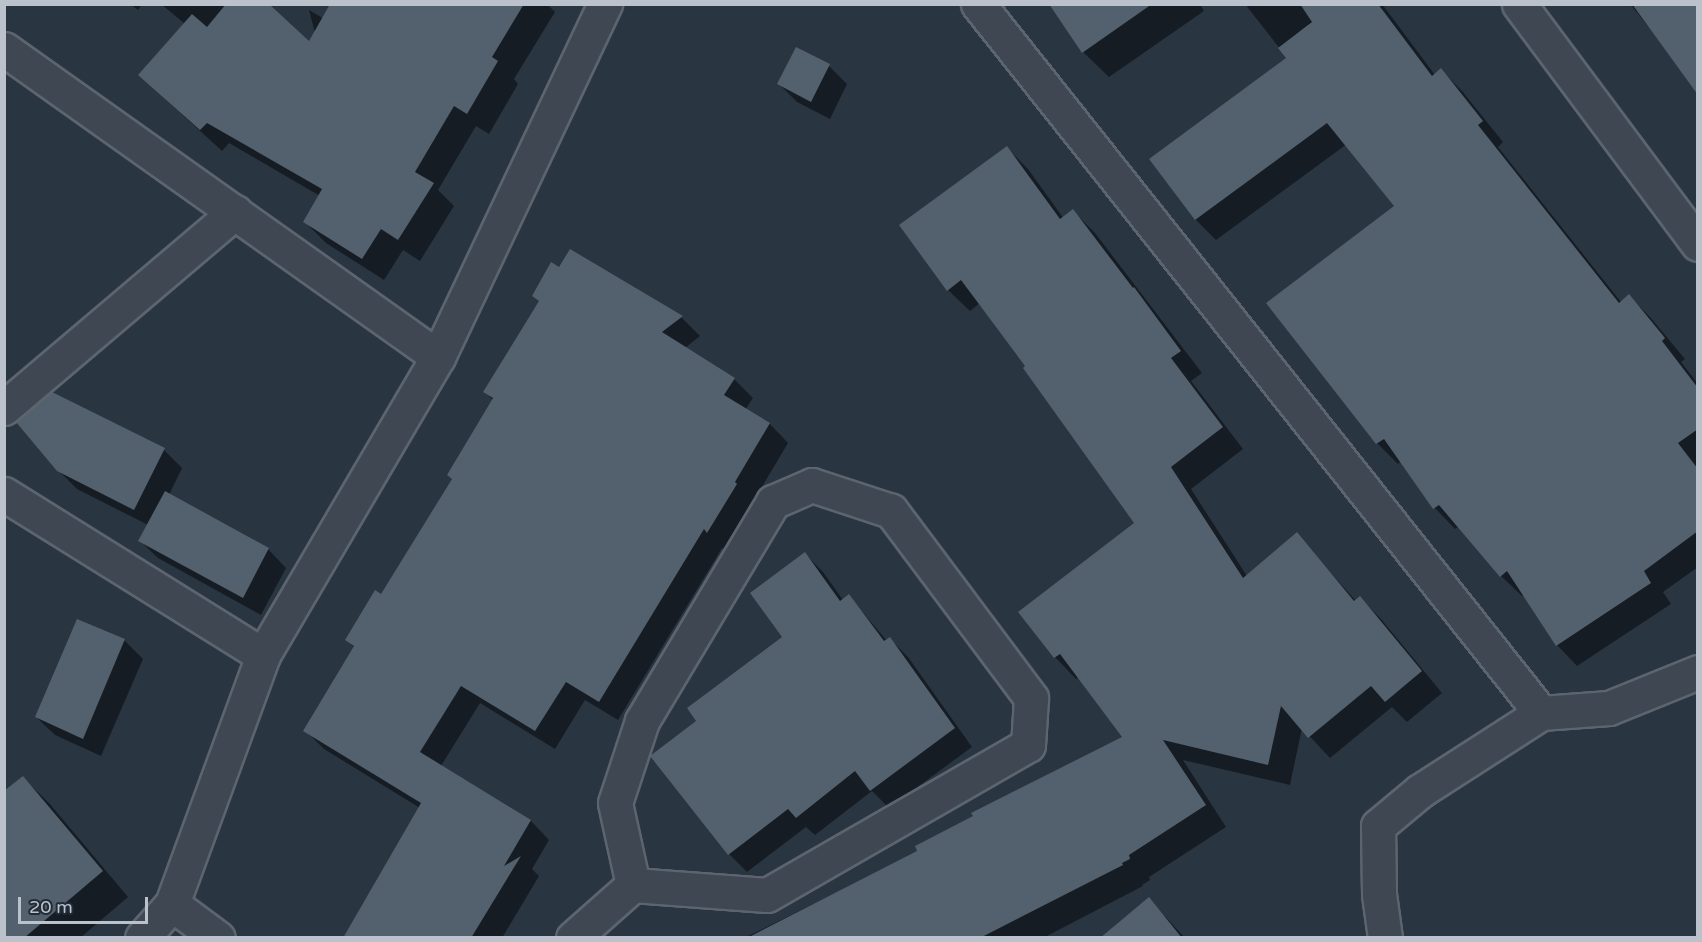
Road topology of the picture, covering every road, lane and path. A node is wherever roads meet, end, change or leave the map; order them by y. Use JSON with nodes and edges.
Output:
{"nodes":[{"id":1,"x":605,"y":4,"type":"edge"},
{"id":2,"x":978,"y":4,"type":"edge"},
{"id":3,"x":1519,"y":4,"type":"edge"},
{"id":4,"x":4,"y":49,"type":"edge"},
{"id":5,"x":235,"y":212,"type":"junction"},
{"id":6,"x":1698,"y":244,"type":"edge"},
{"id":7,"x":438,"y":357,"type":"junction"},
{"id":8,"x":4,"y":408,"type":"edge"},
{"id":9,"x":4,"y":494,"type":"edge"},
{"id":10,"x":263,"y":655,"type":"junction"},
{"id":11,"x":1698,"y":672,"type":"edge"},
{"id":12,"x":1541,"y":713,"type":"junction"},
{"id":13,"x":633,"y":885,"type":"junction"},
{"id":14,"x":172,"y":904,"type":"junction"},
{"id":15,"x":142,"y":938,"type":"edge"},
{"id":16,"x":218,"y":938,"type":"edge"},
{"id":17,"x":573,"y":938,"type":"edge"},
{"id":18,"x":1384,"y":938,"type":"edge"}],
"edges":[{"from":1,"to":7,"type":"street"},
{"from":2,"to":12,"type":"street"},
{"from":3,"to":6,"type":"street"},
{"from":4,"to":5,"type":"street"},
{"from":5,"to":7,"type":"street"},
{"from":5,"to":8,"type":"street"},
{"from":7,"to":10,"type":"street"},
{"from":9,"to":10,"type":"street"},
{"from":10,"to":14,"type":"street"},
{"from":11,"to":12,"type":"street"},
{"from":12,"to":18,"type":"street"},
{"from":13,"to":13,"type":"street"},
{"from":13,"to":17,"type":"street"},
{"from":14,"to":15,"type":"street"},
{"from":14,"to":16,"type":"street"}]}
